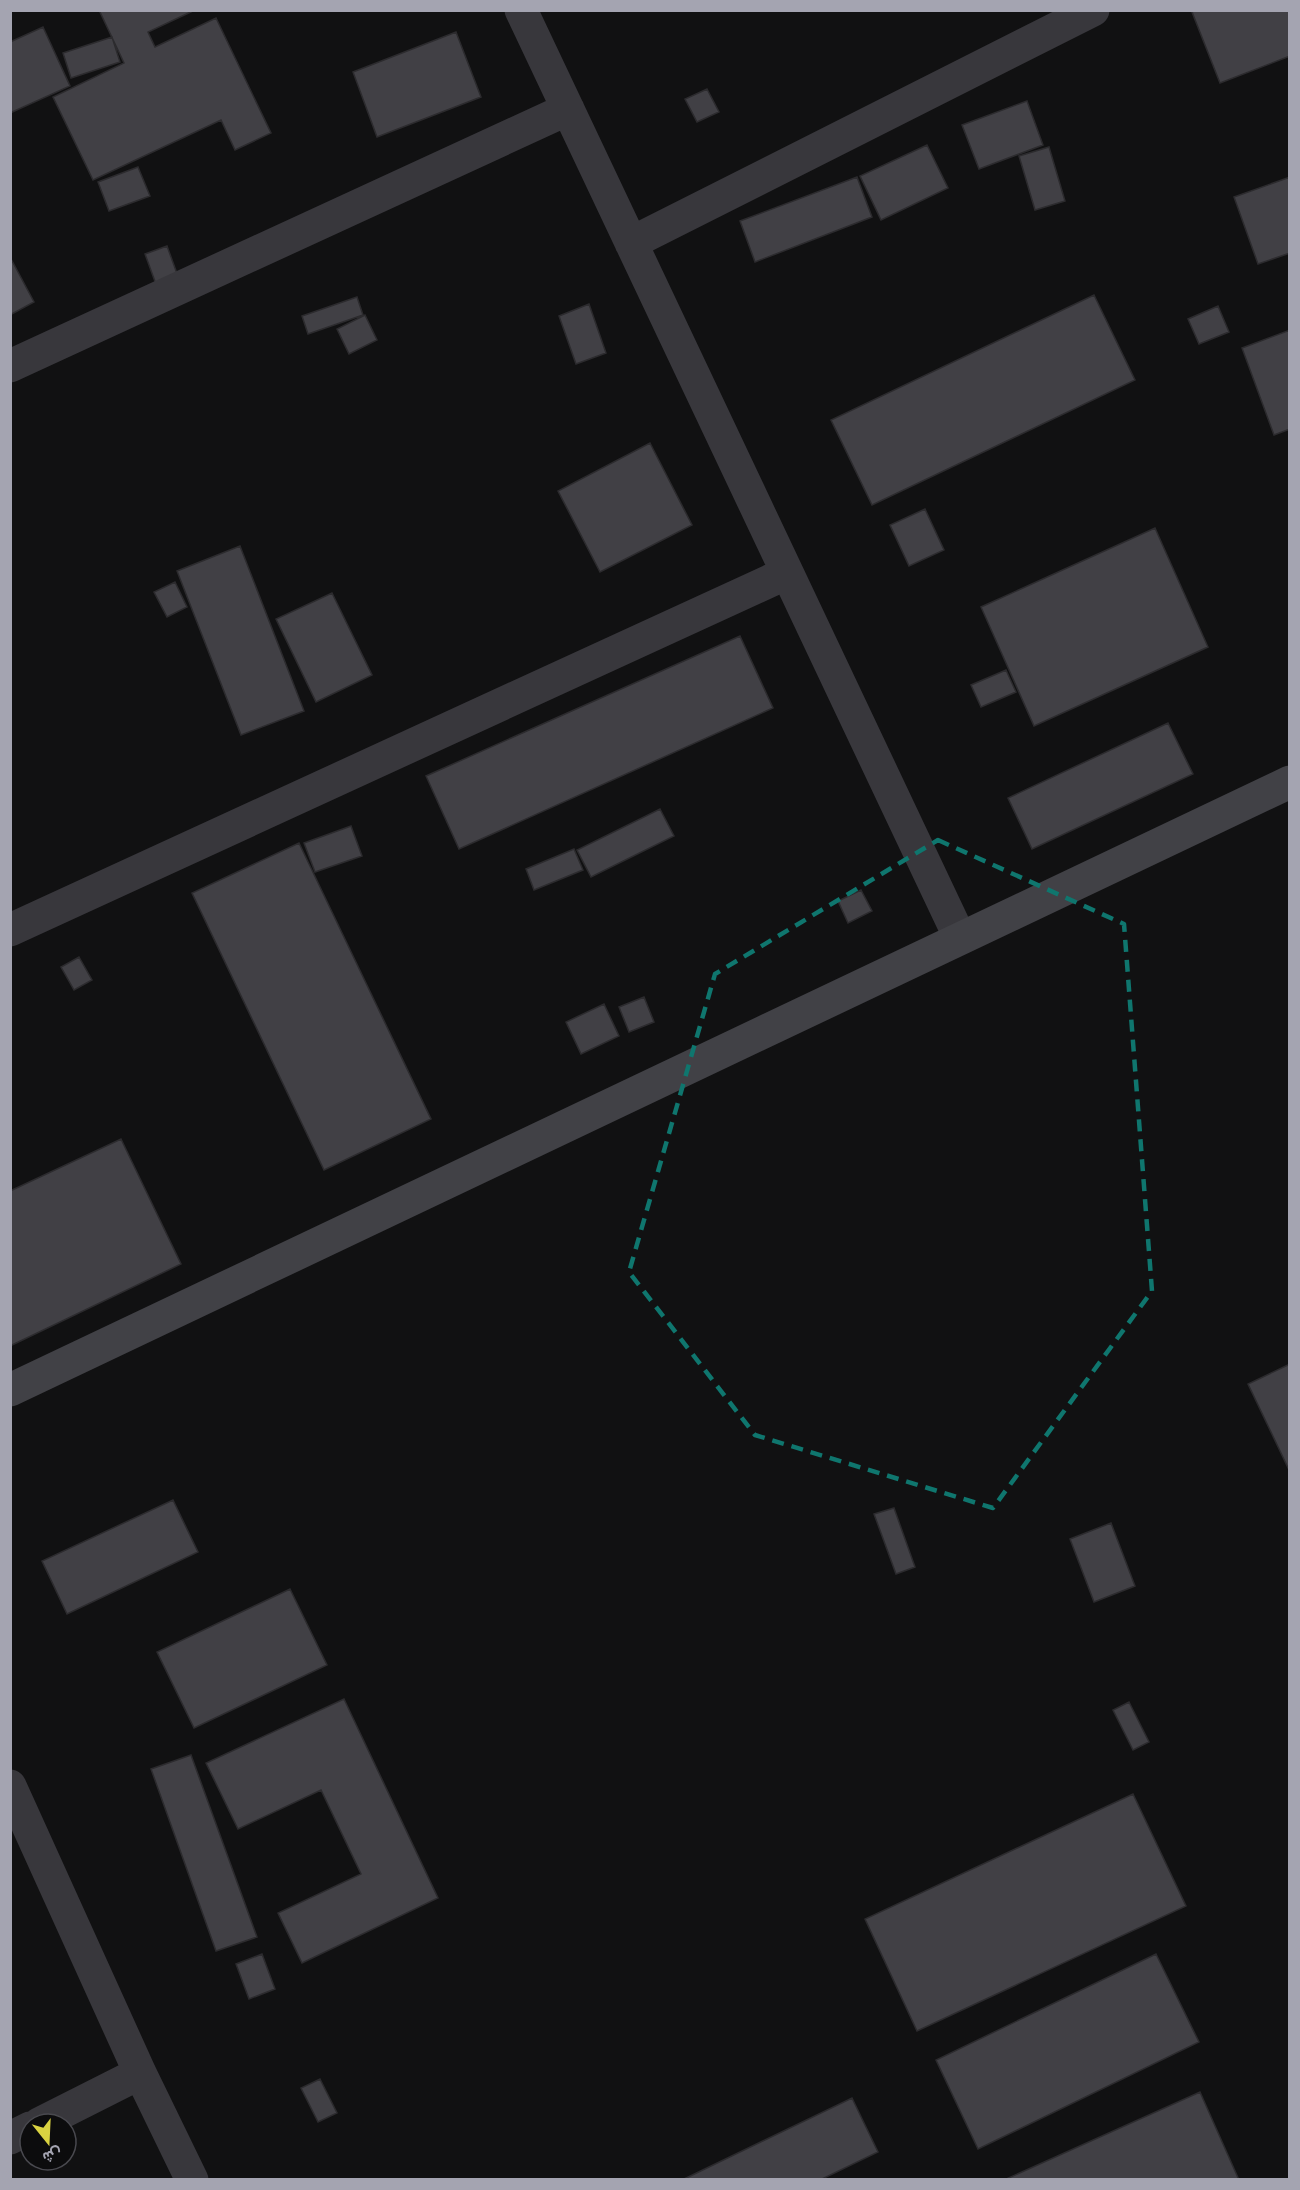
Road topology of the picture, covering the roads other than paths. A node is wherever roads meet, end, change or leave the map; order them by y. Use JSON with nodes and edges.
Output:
{"nodes":[{"id":1,"x":521,"y":10,"type":"edge"},
{"id":2,"x":1093,"y":10,"type":"edge"},
{"id":3,"x":568,"y":109,"type":"junction"},
{"id":4,"x":631,"y":243,"type":"junction"},
{"id":5,"x":10,"y":366,"type":"edge"},
{"id":6,"x":787,"y":573,"type":"junction"},
{"id":7,"x":1290,"y":782,"type":"edge"},
{"id":8,"x":10,"y":930,"type":"edge"},
{"id":9,"x":960,"y":938,"type":"junction"},
{"id":10,"x":10,"y":1390,"type":"edge"},
{"id":11,"x":10,"y":1786,"type":"edge"},
{"id":12,"x":140,"y":2073,"type":"junction"},
{"id":13,"x":63,"y":2112,"type":"edge"},
{"id":14,"x":192,"y":2180,"type":"edge"}],
"edges":[{"from":1,"to":3,"type":"street"},
{"from":2,"to":4,"type":"street"},
{"from":3,"to":4,"type":"street"},
{"from":3,"to":5,"type":"street"},
{"from":4,"to":6,"type":"street"},
{"from":6,"to":8,"type":"street"},
{"from":6,"to":9,"type":"street"},
{"from":7,"to":9,"type":"street"},
{"from":9,"to":10,"type":"street"},
{"from":11,"to":12,"type":"street"},
{"from":12,"to":13,"type":"street"},
{"from":12,"to":14,"type":"street"}]}
